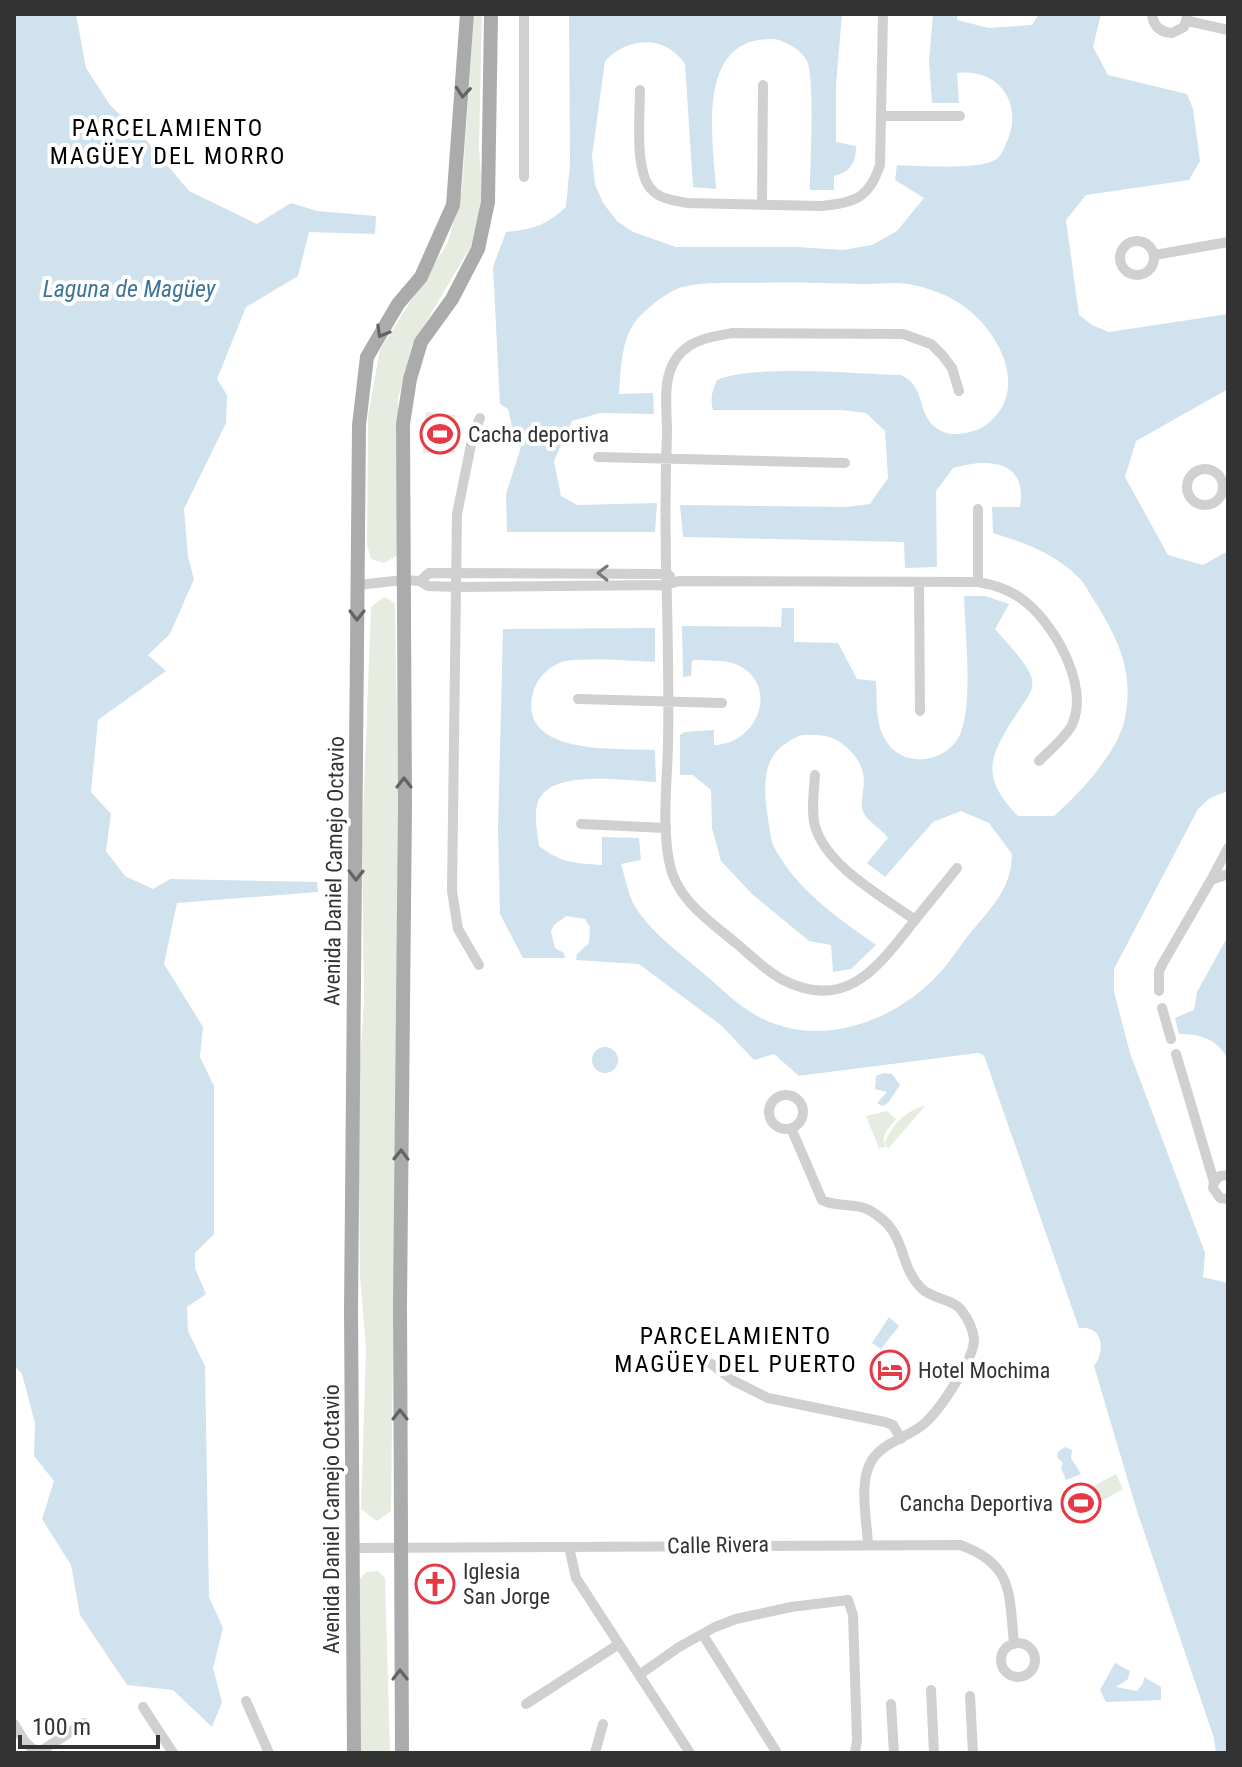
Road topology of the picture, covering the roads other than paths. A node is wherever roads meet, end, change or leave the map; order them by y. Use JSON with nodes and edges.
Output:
{"nodes":[{"id":1,"x":467,"y":14,"type":"edge"},
{"id":2,"x":491,"y":14,"type":"edge"},
{"id":3,"x":524,"y":14,"type":"edge"},
{"id":4,"x":883,"y":14,"type":"edge"},
{"id":5,"x":1152,"y":14,"type":"edge"},
{"id":6,"x":1188,"y":17,"type":"edge"},
{"id":7,"x":1228,"y":30,"type":"edge"},
{"id":8,"x":763,"y":85,"type":"dead end"},
{"id":9,"x":640,"y":90,"type":"dead end"},
{"id":10,"x":881,"y":116,"type":"junction"},
{"id":11,"x":960,"y":116,"type":"dead end"},
{"id":12,"x":524,"y":177,"type":"dead end"},
{"id":13,"x":762,"y":204,"type":"junction"},
{"id":14,"x":1228,"y":242,"type":"edge"},
{"id":15,"x":1155,"y":255,"type":"dead end"},
{"id":16,"x":959,"y":391,"type":"dead end"},
{"id":17,"x":480,"y":418,"type":"dead end"},
{"id":18,"x":598,"y":457,"type":"dead end"},
{"id":19,"x":666,"y":457,"type":"junction"},
{"id":20,"x":845,"y":463,"type":"dead end"},
{"id":21,"x":1228,"y":467,"type":"edge"},
{"id":22,"x":1223,"y":480,"type":"edge"},
{"id":23,"x":978,"y":509,"type":"dead end"},
{"id":24,"x":457,"y":572,"type":"junction"},
{"id":25,"x":403,"y":580,"type":"junction"},
{"id":26,"x":666,"y":580,"type":"junction"},
{"id":27,"x":420,"y":581,"type":"junction"},
{"id":28,"x":978,"y":582,"type":"junction"},
{"id":29,"x":919,"y":583,"type":"junction"},
{"id":30,"x":358,"y":585,"type":"junction"},
{"id":31,"x":457,"y":587,"type":"junction"},
{"id":32,"x":578,"y":699,"type":"dead end"},
{"id":33,"x":669,"y":702,"type":"junction"},
{"id":34,"x":722,"y":703,"type":"dead end"},
{"id":35,"x":920,"y":711,"type":"dead end"},
{"id":36,"x":1039,"y":761,"type":"dead end"},
{"id":37,"x":815,"y":775,"type":"dead end"},
{"id":38,"x":581,"y":824,"type":"dead end"},
{"id":39,"x":666,"y":828,"type":"junction"},
{"id":40,"x":1228,"y":848,"type":"edge"},
{"id":41,"x":957,"y":868,"type":"dead end"},
{"id":42,"x":1228,"y":874,"type":"edge"},
{"id":43,"x":1211,"y":880,"type":"junction"},
{"id":44,"x":915,"y":920,"type":"junction"},
{"id":45,"x":479,"y":965,"type":"dead end"},
{"id":46,"x":1159,"y":991,"type":"dead end"},
{"id":47,"x":1164,"y":1014,"type":"dead end"},
{"id":48,"x":1171,"y":1038,"type":"dead end"},
{"id":49,"x":1176,"y":1054,"type":"dead end"},
{"id":50,"x":791,"y":1128,"type":"dead end"},
{"id":51,"x":1228,"y":1175,"type":"edge"},
{"id":52,"x":1214,"y":1182,"type":"junction"},
{"id":53,"x":1228,"y":1199,"type":"edge"},
{"id":54,"x":652,"y":1363,"type":"dead end"},
{"id":55,"x":901,"y":1439,"type":"junction"},
{"id":56,"x":868,"y":1544,"type":"junction"},
{"id":57,"x":569,"y":1547,"type":"junction"},
{"id":58,"x":353,"y":1548,"type":"junction"},
{"id":59,"x":401,"y":1548,"type":"junction"},
{"id":60,"x":703,"y":1635,"type":"junction"},
{"id":61,"x":619,"y":1644,"type":"junction"},
{"id":62,"x":1014,"y":1644,"type":"dead end"},
{"id":63,"x":639,"y":1675,"type":"junction"},
{"id":64,"x":931,"y":1690,"type":"dead end"},
{"id":65,"x":970,"y":1696,"type":"dead end"},
{"id":66,"x":246,"y":1701,"type":"dead end"},
{"id":67,"x":526,"y":1704,"type":"dead end"},
{"id":68,"x":891,"y":1704,"type":"dead end"},
{"id":69,"x":143,"y":1707,"type":"dead end"},
{"id":70,"x":84,"y":1723,"type":"dead end"},
{"id":71,"x":14,"y":1724,"type":"edge"},
{"id":72,"x":603,"y":1724,"type":"dead end"},
{"id":73,"x":19,"y":1740,"type":"edge"},
{"id":74,"x":173,"y":1753,"type":"edge"},
{"id":75,"x":269,"y":1753,"type":"edge"},
{"id":76,"x":354,"y":1753,"type":"edge"},
{"id":77,"x":402,"y":1753,"type":"edge"},
{"id":78,"x":595,"y":1753,"type":"edge"},
{"id":79,"x":690,"y":1753,"type":"edge"},
{"id":80,"x":777,"y":1753,"type":"edge"},
{"id":81,"x":855,"y":1753,"type":"edge"},
{"id":82,"x":894,"y":1753,"type":"edge"},
{"id":83,"x":934,"y":1753,"type":"edge"},
{"id":84,"x":973,"y":1753,"type":"edge"}],
"edges":[{"from":1,"to":30,"type":"main road","name":"Avenida Daniel Camejo Octavio","one_way":true},
{"from":2,"to":25,"type":"main road"},
{"from":3,"to":12,"type":"street"},
{"from":4,"to":10,"type":"street"},
{"from":5,"to":6,"type":"street"},
{"from":6,"to":7,"type":"street"},
{"from":8,"to":13,"type":"street"},
{"from":9,"to":13,"type":"street"},
{"from":10,"to":11,"type":"street"},
{"from":10,"to":13,"type":"street"},
{"from":14,"to":15,"type":"street"},
{"from":16,"to":19,"type":"street"},
{"from":17,"to":24,"type":"street"},
{"from":18,"to":19,"type":"street"},
{"from":19,"to":20,"type":"street"},
{"from":19,"to":26,"type":"street"},
{"from":21,"to":22,"type":"street"},
{"from":23,"to":28,"type":"street"},
{"from":26,"to":24,"type":"street","one_way":true},
{"from":24,"to":27,"type":"street"},
{"from":24,"to":31,"type":"street"},
{"from":25,"to":27,"type":"street"},
{"from":25,"to":30,"type":"street"},
{"from":59,"to":25,"type":"main road","one_way":true},
{"from":26,"to":29,"type":"street"},
{"from":26,"to":31,"type":"street"},
{"from":26,"to":33,"type":"street"},
{"from":27,"to":31,"type":"street"},
{"from":28,"to":29,"type":"street"},
{"from":28,"to":36,"type":"street"},
{"from":29,"to":35,"type":"street"},
{"from":30,"to":58,"type":"main road","name":"Avenida Daniel Camejo Octavio","one_way":true},
{"from":31,"to":45,"type":"street"},
{"from":32,"to":33,"type":"street"},
{"from":33,"to":34,"type":"street"},
{"from":33,"to":39,"type":"street"},
{"from":37,"to":44,"type":"street"},
{"from":38,"to":39,"type":"street"},
{"from":39,"to":44,"type":"street"},
{"from":40,"to":43,"type":"street"},
{"from":41,"to":44,"type":"street"},
{"from":42,"to":43,"type":"street"},
{"from":43,"to":46,"type":"street"},
{"from":47,"to":48,"type":"street"},
{"from":49,"to":52,"type":"street"},
{"from":50,"to":55,"type":"street"},
{"from":51,"to":52,"type":"street"},
{"from":52,"to":53,"type":"street"},
{"from":54,"to":55,"type":"street"},
{"from":55,"to":56,"type":"street"},
{"from":56,"to":57,"type":"street","name":"Calle Rivera"},
{"from":56,"to":62,"type":"street","name":"Calle Rivera"},
{"from":57,"to":59,"type":"street","name":"Calle Rivera"},
{"from":57,"to":61,"type":"street"},
{"from":58,"to":59,"type":"street","name":"Calle Rivera"},
{"from":58,"to":76,"type":"main road","name":"Avenida Daniel Camejo Octavio"},
{"from":77,"to":59,"type":"main road","one_way":true},
{"from":60,"to":63,"type":"street"},
{"from":60,"to":80,"type":"street"},
{"from":60,"to":81,"type":"street"},
{"from":61,"to":63,"type":"street"},
{"from":61,"to":67,"type":"street"},
{"from":63,"to":79,"type":"street"},
{"from":64,"to":83,"type":"street"},
{"from":65,"to":84,"type":"street"},
{"from":66,"to":75,"type":"street"},
{"from":68,"to":82,"type":"street"},
{"from":69,"to":74,"type":"street"},
{"from":70,"to":73,"type":"street"},
{"from":71,"to":73,"type":"street"},
{"from":72,"to":78,"type":"street"}]}
